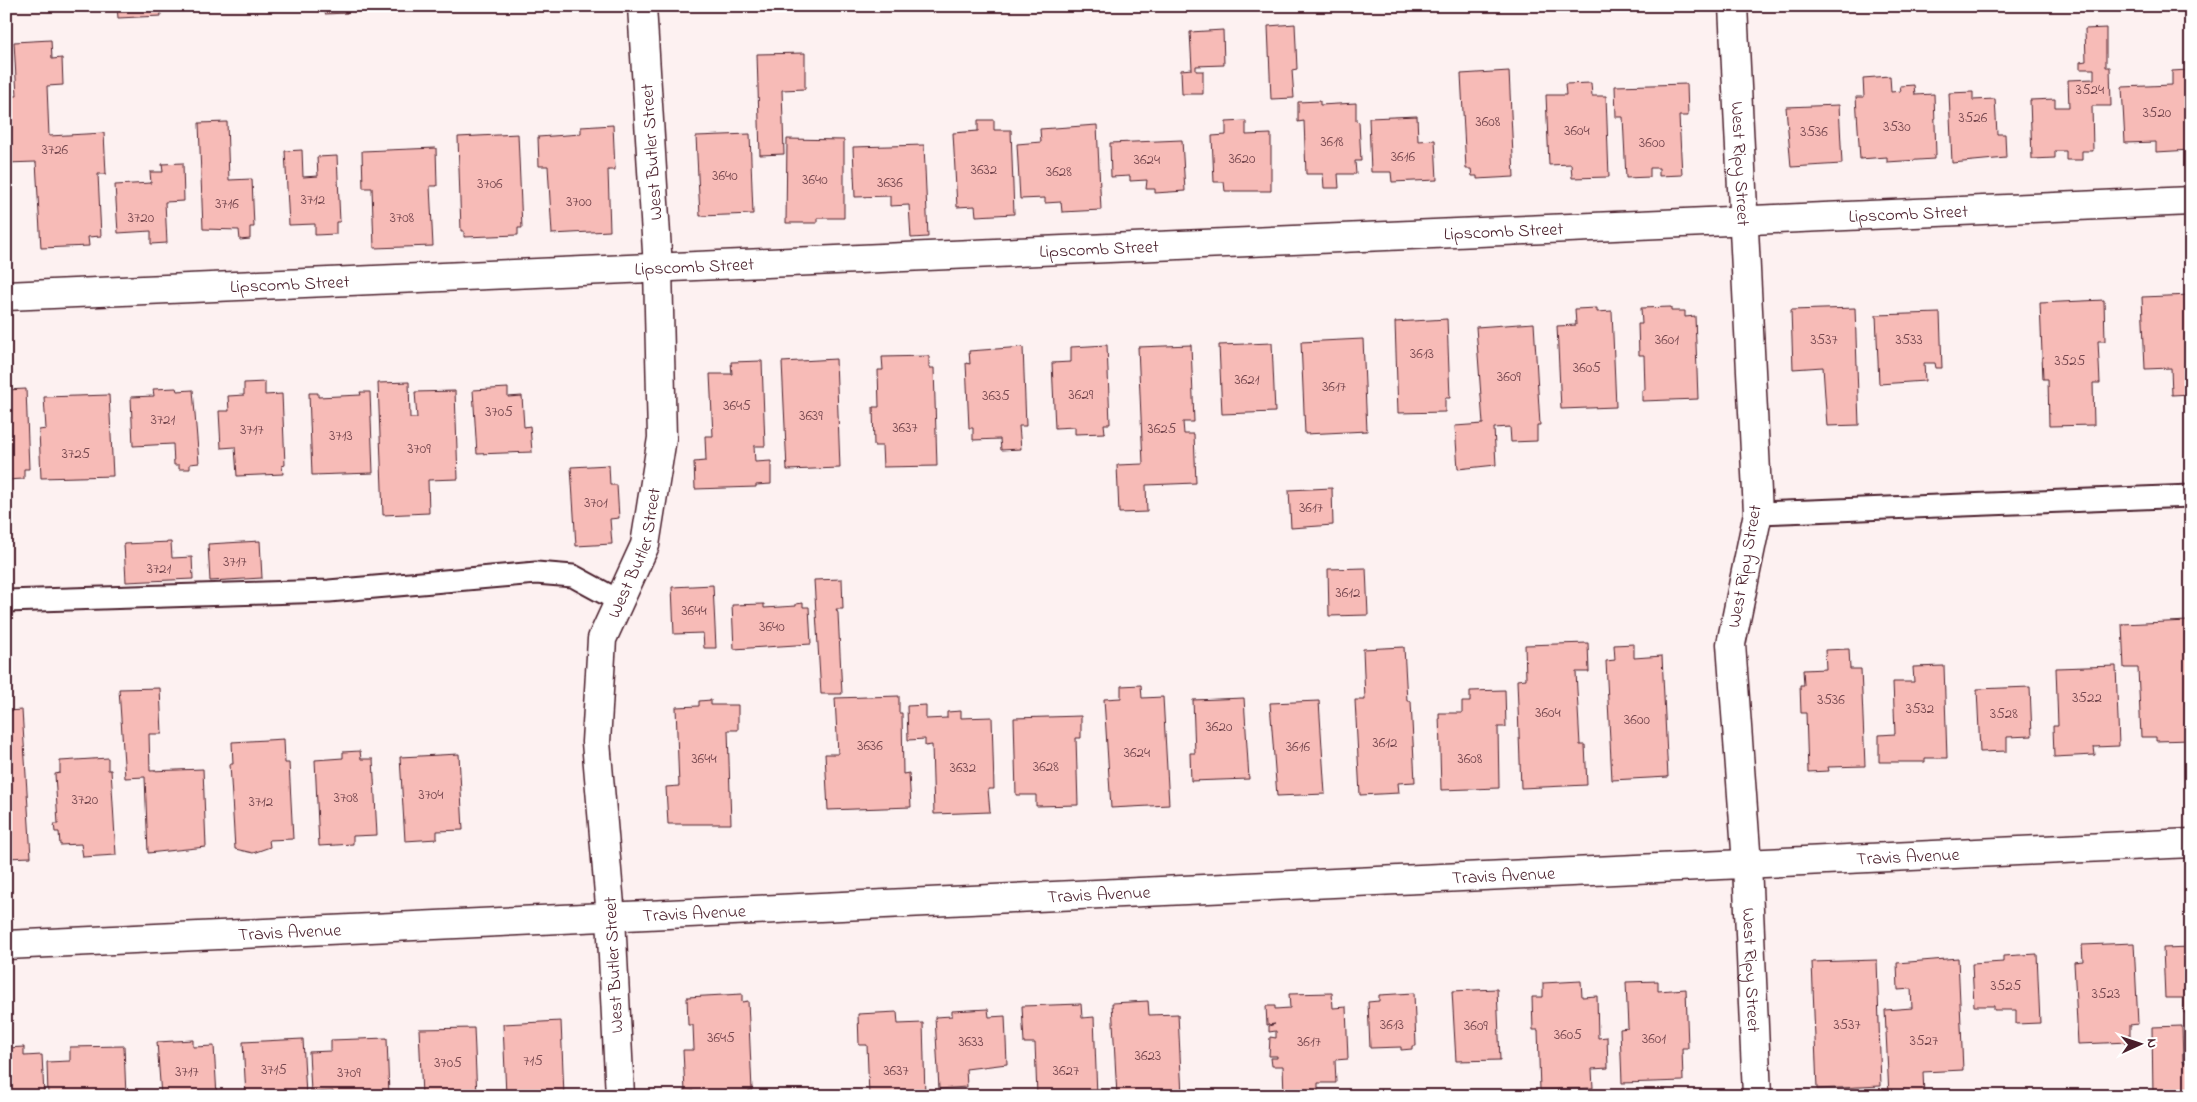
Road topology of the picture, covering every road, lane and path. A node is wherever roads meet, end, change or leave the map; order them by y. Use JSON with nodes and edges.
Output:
{"nodes":[{"id":1,"x":642,"y":6,"type":"edge"},
{"id":2,"x":1733,"y":6,"type":"edge"},
{"id":3,"x":2191,"y":201,"type":"edge"},
{"id":4,"x":1742,"y":220,"type":"junction"},
{"id":5,"x":658,"y":268,"type":"junction"},
{"id":6,"x":6,"y":296,"type":"edge"},
{"id":7,"x":2191,"y":496,"type":"edge"},
{"id":8,"x":1758,"y":513,"type":"junction"},
{"id":9,"x":6,"y":601,"type":"edge"},
{"id":10,"x":619,"y":601,"type":"junction"},
{"id":11,"x":2191,"y":843,"type":"edge"},
{"id":12,"x":1747,"y":864,"type":"junction"},
{"id":13,"x":611,"y":917,"type":"junction"},
{"id":14,"x":6,"y":945,"type":"edge"},
{"id":15,"x":620,"y":1096,"type":"edge"},
{"id":16,"x":1757,"y":1096,"type":"edge"}],
"edges":[{"from":1,"to":5,"type":"street","name":"West Butler Street"},
{"from":2,"to":4,"type":"street","name":"West Ripy Street"},
{"from":3,"to":4,"type":"street","name":"Lipscomb Street"},
{"from":4,"to":5,"type":"street","name":"Lipscomb Street"},
{"from":4,"to":8,"type":"street","name":"West Ripy Street"},
{"from":5,"to":6,"type":"street","name":"Lipscomb Street"},
{"from":5,"to":10,"type":"street","name":"West Butler Street"},
{"from":7,"to":8,"type":"lane"},
{"from":8,"to":12,"type":"street","name":"West Ripy Street"},
{"from":9,"to":10,"type":"lane"},
{"from":10,"to":13,"type":"street","name":"West Butler Street"},
{"from":11,"to":12,"type":"street","name":"Travis Avenue"},
{"from":12,"to":13,"type":"street","name":"Travis Avenue"},
{"from":12,"to":16,"type":"street","name":"West Ripy Street"},
{"from":13,"to":14,"type":"street","name":"Travis Avenue"},
{"from":13,"to":15,"type":"street","name":"West Butler Street"}]}
